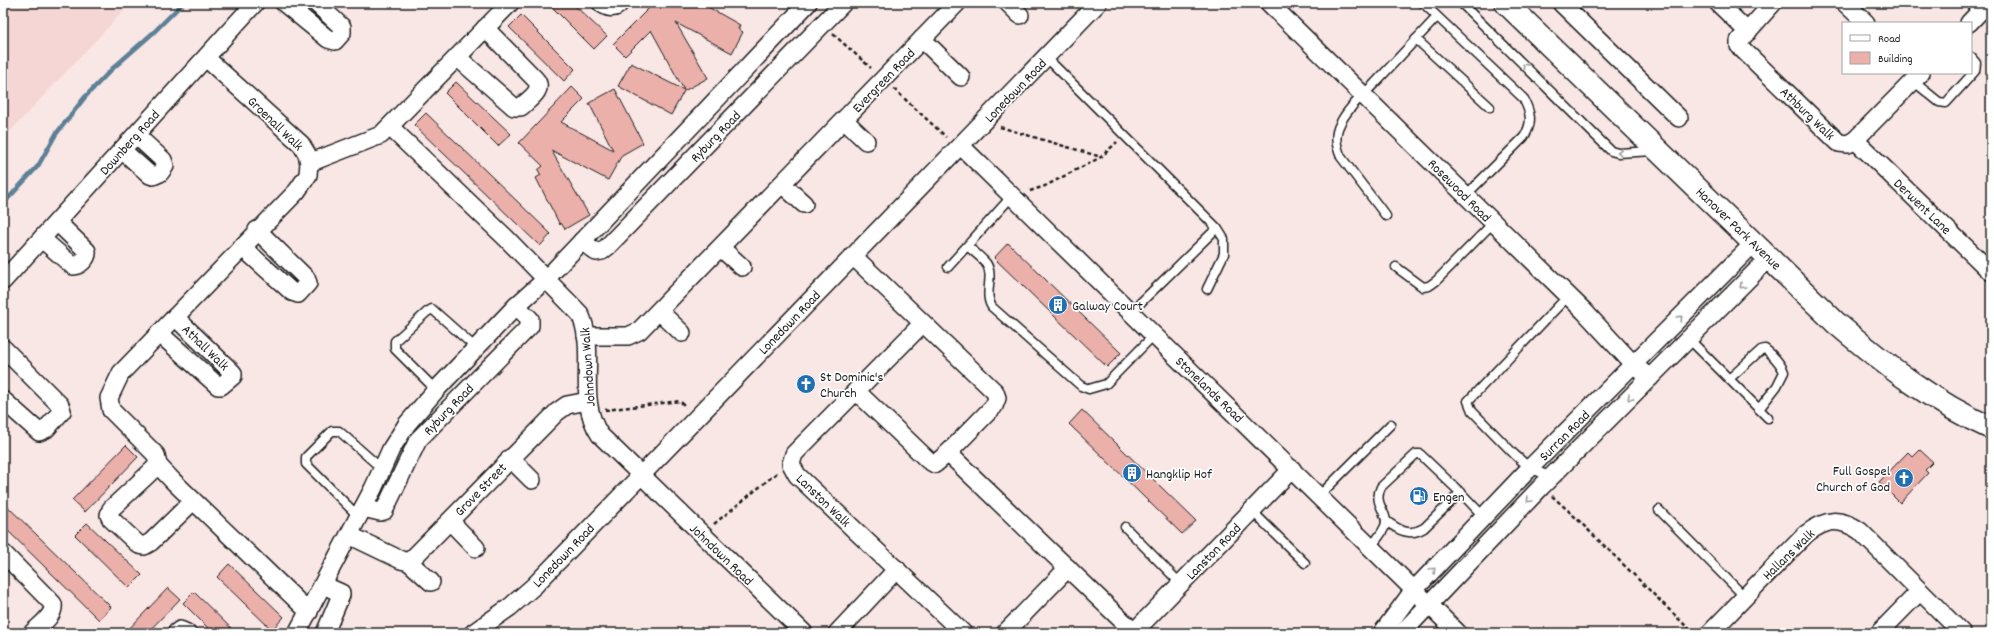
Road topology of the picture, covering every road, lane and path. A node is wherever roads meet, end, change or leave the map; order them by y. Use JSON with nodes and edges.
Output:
{"nodes":[{"id":1,"x":255,"y":3,"type":"edge"},
{"id":2,"x":284,"y":3,"type":"edge"},
{"id":3,"x":316,"y":3,"type":"edge"},
{"id":4,"x":510,"y":3,"type":"edge"},
{"id":5,"x":601,"y":3,"type":"edge"},
{"id":6,"x":620,"y":3,"type":"edge"},
{"id":7,"x":808,"y":3,"type":"edge"},
{"id":8,"x":843,"y":3,"type":"edge"},
{"id":9,"x":957,"y":3,"type":"edge"},
{"id":10,"x":1008,"y":3,"type":"edge"},
{"id":11,"x":1098,"y":3,"type":"edge"},
{"id":12,"x":1269,"y":3,"type":"edge"},
{"id":13,"x":1423,"y":3,"type":"edge"},
{"id":14,"x":1461,"y":3,"type":"edge"},
{"id":15,"x":1506,"y":3,"type":"edge"},
{"id":16,"x":1561,"y":3,"type":"edge"},
{"id":17,"x":1718,"y":3,"type":"edge"},
{"id":18,"x":1773,"y":3,"type":"edge"},
{"id":19,"x":1845,"y":3,"type":"edge"},
{"id":20,"x":1988,"y":3,"type":"edge"},
{"id":21,"x":1020,"y":15,"type":"dead end"},
{"id":22,"x":1438,"y":17,"type":"junction"},
{"id":23,"x":1865,"y":22,"type":"edge"},
{"id":24,"x":1969,"y":22,"type":"edge"},
{"id":25,"x":485,"y":28,"type":"junction"},
{"id":26,"x":1748,"y":32,"type":"junction"},
{"id":27,"x":1416,"y":39,"type":"junction"},
{"id":28,"x":922,"y":40,"type":"junction"},
{"id":29,"x":458,"y":57,"type":"junction"},
{"id":30,"x":1046,"y":57,"type":"junction"},
{"id":31,"x":206,"y":58,"type":"junction"},
{"id":32,"x":1972,"y":58,"type":"edge"},
{"id":33,"x":1972,"y":73,"type":"edge"},
{"id":34,"x":1971,"y":74,"type":"edge"},
{"id":35,"x":1918,"y":75,"type":"edge"},
{"id":36,"x":962,"y":77,"type":"dead end"},
{"id":37,"x":1364,"y":95,"type":"junction"},
{"id":38,"x":1490,"y":106,"type":"dead end"},
{"id":39,"x":1679,"y":118,"type":"dead end"},
{"id":40,"x":844,"y":120,"type":"junction"},
{"id":41,"x":984,"y":122,"type":"junction"},
{"id":42,"x":390,"y":127,"type":"junction"},
{"id":43,"x":136,"y":135,"type":"junction"},
{"id":44,"x":1125,"y":135,"type":"junction"},
{"id":45,"x":1855,"y":140,"type":"junction"},
{"id":46,"x":866,"y":141,"type":"dead end"},
{"id":47,"x":961,"y":146,"type":"junction"},
{"id":48,"x":122,"y":150,"type":"junction"},
{"id":49,"x":1659,"y":151,"type":"junction"},
{"id":50,"x":1101,"y":157,"type":"junction"},
{"id":51,"x":309,"y":163,"type":"junction"},
{"id":52,"x":782,"y":184,"type":"junction"},
{"id":53,"x":1012,"y":196,"type":"junction"},
{"id":54,"x":1465,"y":196,"type":"junction"},
{"id":55,"x":804,"y":204,"type":"dead end"},
{"id":56,"x":1386,"y":216,"type":"dead end"},
{"id":57,"x":57,"y":222,"type":"junction"},
{"id":58,"x":1493,"y":223,"type":"junction"},
{"id":59,"x":1217,"y":228,"type":"junction"},
{"id":60,"x":257,"y":230,"type":"junction"},
{"id":61,"x":42,"y":239,"type":"junction"},
{"id":62,"x":582,"y":241,"type":"junction"},
{"id":63,"x":1754,"y":243,"type":"junction"},
{"id":64,"x":967,"y":246,"type":"junction"},
{"id":65,"x":242,"y":247,"type":"junction"},
{"id":66,"x":720,"y":248,"type":"junction"},
{"id":67,"x":853,"y":256,"type":"junction"},
{"id":68,"x":1769,"y":258,"type":"junction"},
{"id":69,"x":948,"y":267,"type":"dead end"},
{"id":70,"x":1396,"y":267,"type":"dead end"},
{"id":71,"x":742,"y":268,"type":"dead end"},
{"id":72,"x":1991,"y":272,"type":"edge"},
{"id":73,"x":545,"y":280,"type":"junction"},
{"id":74,"x":3,"y":281,"type":"edge"},
{"id":75,"x":1207,"y":289,"type":"dead end"},
{"id":76,"x":1568,"y":296,"type":"junction"},
{"id":77,"x":516,"y":306,"type":"junction"},
{"id":78,"x":659,"y":311,"type":"junction"},
{"id":79,"x":1131,"y":312,"type":"junction"},
{"id":80,"x":175,"y":317,"type":"junction"},
{"id":81,"x":922,"y":324,"type":"junction"},
{"id":82,"x":159,"y":333,"type":"junction"},
{"id":83,"x":682,"y":333,"type":"dead end"},
{"id":84,"x":1154,"y":335,"type":"junction"},
{"id":85,"x":586,"y":336,"type":"junction"},
{"id":86,"x":1689,"y":339,"type":"junction"},
{"id":87,"x":3,"y":348,"type":"edge"},
{"id":88,"x":476,"y":348,"type":"junction"},
{"id":89,"x":1634,"y":365,"type":"junction"},
{"id":90,"x":1650,"y":378,"type":"junction"},
{"id":91,"x":1729,"y":379,"type":"junction"},
{"id":92,"x":436,"y":390,"type":"junction"},
{"id":93,"x":856,"y":391,"type":"junction"},
{"id":94,"x":3,"y":400,"type":"edge"},
{"id":95,"x":588,"y":401,"type":"junction"},
{"id":96,"x":1759,"y":409,"type":"junction"},
{"id":97,"x":696,"y":416,"type":"junction"},
{"id":98,"x":1768,"y":418,"type":"dead end"},
{"id":99,"x":592,"y":423,"type":"junction"},
{"id":100,"x":1391,"y":424,"type":"dead end"},
{"id":101,"x":1991,"y":428,"type":"edge"},
{"id":102,"x":948,"y":453,"type":"junction"},
{"id":103,"x":510,"y":458,"type":"junction"},
{"id":104,"x":791,"y":462,"type":"junction"},
{"id":105,"x":158,"y":465,"type":"junction"},
{"id":106,"x":1530,"y":468,"type":"junction"},
{"id":107,"x":382,"y":469,"type":"junction"},
{"id":108,"x":1292,"y":469,"type":"junction"},
{"id":109,"x":640,"y":474,"type":"junction"},
{"id":110,"x":532,"y":480,"type":"dead end"},
{"id":111,"x":1546,"y":482,"type":"junction"},
{"id":112,"x":1461,"y":492,"type":"junction"},
{"id":113,"x":1319,"y":496,"type":"junction"},
{"id":114,"x":193,"y":501,"type":"junction"},
{"id":115,"x":1659,"y":510,"type":"dead end"},
{"id":116,"x":1252,"y":511,"type":"junction"},
{"id":117,"x":361,"y":512,"type":"junction"},
{"id":118,"x":1484,"y":517,"type":"junction"},
{"id":119,"x":450,"y":521,"type":"junction"},
{"id":120,"x":1386,"y":521,"type":"junction"},
{"id":121,"x":1125,"y":527,"type":"dead end"},
{"id":122,"x":702,"y":534,"type":"junction"},
{"id":123,"x":349,"y":535,"type":"junction"},
{"id":124,"x":1370,"y":547,"type":"junction"},
{"id":125,"x":476,"y":548,"type":"dead end"},
{"id":126,"x":3,"y":553,"type":"edge"},
{"id":127,"x":409,"y":562,"type":"junction"},
{"id":128,"x":1305,"y":563,"type":"dead end"},
{"id":129,"x":1068,"y":568,"type":"junction"},
{"id":130,"x":897,"y":569,"type":"junction"},
{"id":131,"x":431,"y":582,"type":"dead end"},
{"id":132,"x":1181,"y":584,"type":"junction"},
{"id":133,"x":324,"y":585,"type":"junction"},
{"id":134,"x":1413,"y":591,"type":"junction"},
{"id":135,"x":1919,"y":592,"type":"junction"},
{"id":136,"x":1745,"y":597,"type":"junction"},
{"id":137,"x":1429,"y":605,"type":"junction"},
{"id":138,"x":309,"y":612,"type":"junction"},
{"id":139,"x":1134,"y":632,"type":"edge"},
{"id":140,"x":32,"y":633,"type":"edge"},
{"id":141,"x":176,"y":633,"type":"edge"},
{"id":142,"x":188,"y":633,"type":"edge"},
{"id":143,"x":297,"y":633,"type":"edge"},
{"id":144,"x":325,"y":633,"type":"edge"},
{"id":145,"x":473,"y":633,"type":"edge"},
{"id":146,"x":804,"y":633,"type":"edge"},
{"id":147,"x":837,"y":633,"type":"edge"},
{"id":148,"x":964,"y":633,"type":"edge"},
{"id":149,"x":1005,"y":633,"type":"edge"},
{"id":150,"x":1382,"y":633,"type":"edge"},
{"id":151,"x":1402,"y":633,"type":"edge"},
{"id":152,"x":1458,"y":633,"type":"edge"},
{"id":153,"x":1693,"y":633,"type":"edge"},
{"id":154,"x":1710,"y":633,"type":"edge"},
{"id":155,"x":1879,"y":633,"type":"edge"},
{"id":156,"x":1962,"y":633,"type":"edge"}],
"edges":[{"from":1,"to":31,"type":"street","name":"Downberg Road"},
{"from":2,"to":3,"type":"street"},
{"from":4,"to":25,"type":"street","name":"Groenall Walk"},
{"from":5,"to":6,"type":"street"},
{"from":7,"to":62,"type":"street","name":"Ryburg Road"},
{"from":8,"to":62,"type":"street","name":"Ryburg Road"},
{"from":9,"to":28,"type":"street","name":"Evergreen Road"},
{"from":10,"to":21,"type":"street"},
{"from":11,"to":30,"type":"street","name":"Lonedown Road"},
{"from":12,"to":37,"type":"street","name":"Rosewood Road"},
{"from":13,"to":22,"type":"lane"},
{"from":49,"to":14,"type":"lane","one_way":true},
{"from":15,"to":49,"type":"street","name":"Hanover Park Avenue"},
{"from":16,"to":39,"type":"street"},
{"from":17,"to":26,"type":"street"},
{"from":18,"to":26,"type":"street","name":"Athburg Walk"},
{"from":19,"to":23,"type":"street"},
{"from":20,"to":24,"type":"street"},
{"from":22,"to":27,"type":"lane"},
{"from":22,"to":54,"type":"lane"},
{"from":25,"to":29,"type":"street","name":"Groenall Walk"},
{"from":25,"to":29,"type":"street"},
{"from":26,"to":45,"type":"street","name":"Athburg Walk"},
{"from":27,"to":37,"type":"lane"},
{"from":27,"to":38,"type":"lane"},
{"from":28,"to":36,"type":"street","name":"Evergreen Road"},
{"from":28,"to":40,"type":"street","name":"Evergreen Road"},
{"from":29,"to":42,"type":"street","name":"Groenall Walk"},
{"from":30,"to":41,"type":"street","name":"Lonedown Road"},
{"from":30,"to":44,"type":"lane"},
{"from":31,"to":43,"type":"street","name":"Downberg Road"},
{"from":31,"to":51,"type":"street","name":"Groenall Walk"},
{"from":32,"to":33,"type":"lane"},
{"from":34,"to":35,"type":"lane"},
{"from":35,"to":45,"type":"street","name":"Athburg Walk"},
{"from":37,"to":54,"type":"street","name":"Rosewood Road"},
{"from":37,"to":56,"type":"lane"},
{"from":40,"to":46,"type":"street","name":"Evergreen Road"},
{"from":40,"to":52,"type":"street","name":"Evergreen Road"},
{"from":41,"to":47,"type":"street","name":"Lonedown Road"},
{"from":41,"to":50,"type":"path"},
{"from":42,"to":51,"type":"street","name":"Groenall Walk"},
{"from":42,"to":73,"type":"street"},
{"from":43,"to":48,"type":"street","name":"Downberg Road"},
{"from":43,"to":48,"type":"street"},
{"from":44,"to":50,"type":"path"},
{"from":44,"to":59,"type":"lane"},
{"from":45,"to":72,"type":"street","name":"Derwent Lane"},
{"from":47,"to":53,"type":"street","name":"Stonelands Road"},
{"from":47,"to":67,"type":"street","name":"Lonedown Road"},
{"from":48,"to":57,"type":"street","name":"Downberg Road"},
{"from":49,"to":63,"type":"street","name":"Hanover Park Avenue"},
{"from":50,"to":53,"type":"path"},
{"from":51,"to":60,"type":"street","name":"Athall Walk"},
{"from":52,"to":55,"type":"street"},
{"from":52,"to":66,"type":"street","name":"Evergreen Road"},
{"from":53,"to":64,"type":"lane"},
{"from":53,"to":79,"type":"street","name":"Stonelands Road"},
{"from":54,"to":58,"type":"street","name":"Rosewood Road"},
{"from":57,"to":61,"type":"street","name":"Downberg Road"},
{"from":57,"to":61,"type":"street"},
{"from":58,"to":70,"type":"lane"},
{"from":58,"to":76,"type":"street","name":"Rosewood Road"},
{"from":59,"to":75,"type":"lane"},
{"from":59,"to":79,"type":"lane"},
{"from":60,"to":65,"type":"street","name":"Athall Walk"},
{"from":60,"to":65,"type":"street"},
{"from":61,"to":74,"type":"street","name":"Downberg Road"},
{"from":62,"to":73,"type":"street","name":"Ryburg Road"},
{"from":63,"to":68,"type":"street","name":"Hanover Park Avenue"},
{"from":89,"to":63,"type":"street","name":"Surran Road","one_way":true},
{"from":64,"to":69,"type":"lane"},
{"from":64,"to":84,"type":"lane"},
{"from":65,"to":80,"type":"street","name":"Athall Walk"},
{"from":66,"to":71,"type":"street"},
{"from":66,"to":78,"type":"street","name":"Evergreen Road"},
{"from":67,"to":81,"type":"street"},
{"from":67,"to":97,"type":"street","name":"Lonedown Road"},
{"from":68,"to":86,"type":"street","name":"Surran Road","one_way":true},
{"from":68,"to":101,"type":"street","name":"Hanover Park Avenue"},
{"from":73,"to":77,"type":"street","name":"Ryburg Road"},
{"from":73,"to":85,"type":"street","name":"Johndown Walk"},
{"from":76,"to":89,"type":"street","name":"Rosewood Road"},
{"from":76,"to":106,"type":"lane"},
{"from":77,"to":88,"type":"street","name":"Ryburg Road"},
{"from":77,"to":117,"type":"street","name":"Ryburg Road"},
{"from":78,"to":83,"type":"street"},
{"from":78,"to":85,"type":"street","name":"Evergreen Road"},
{"from":79,"to":84,"type":"street","name":"Stonelands Road"},
{"from":80,"to":82,"type":"street","name":"Athall Walk"},
{"from":80,"to":82,"type":"street","name":"Athall Walk"},
{"from":81,"to":93,"type":"street","name":"Lanston Walk"},
{"from":81,"to":102,"type":"street"},
{"from":82,"to":105,"type":"street","name":"Athall Walk"},
{"from":84,"to":108,"type":"street","name":"Stonelands Road"},
{"from":85,"to":95,"type":"street","name":"Johndown Walk"},
{"from":86,"to":90,"type":"street","name":"Surran Road"},
{"from":86,"to":91,"type":"lane"},
{"from":87,"to":94,"type":"street"},
{"from":88,"to":92,"type":"street","name":"Ryburg Road"},
{"from":88,"to":92,"type":"lane"},
{"from":89,"to":90,"type":"street","name":"Rosewood Road"},
{"from":89,"to":106,"type":"street","name":"Surran Road"},
{"from":90,"to":111,"type":"street","name":"Surran Road","one_way":true},
{"from":91,"to":96,"type":"lane"},
{"from":91,"to":96,"type":"lane"},
{"from":92,"to":107,"type":"street","name":"Ryburg Road"},
{"from":93,"to":102,"type":"street"},
{"from":93,"to":104,"type":"street","name":"Lanston Walk"},
{"from":95,"to":99,"type":"street","name":"Johndown Walk"},
{"from":95,"to":103,"type":"street","name":"Grove Street"},
{"from":96,"to":98,"type":"lane"},
{"from":97,"to":99,"type":"path"},
{"from":97,"to":109,"type":"street","name":"Lonedown Road"},
{"from":99,"to":109,"type":"street","name":"Johndown Walk"},
{"from":100,"to":113,"type":"lane"},
{"from":102,"to":129,"type":"street"},
{"from":103,"to":110,"type":"street","name":"Grove Street"},
{"from":103,"to":119,"type":"street","name":"Grove Street"},
{"from":104,"to":122,"type":"path"},
{"from":104,"to":130,"type":"street","name":"Lanston Walk"},
{"from":105,"to":114,"type":"street","name":"Athall Walk"},
{"from":105,"to":114,"type":"street"},
{"from":106,"to":111,"type":"lane"},
{"from":106,"to":118,"type":"street","name":"Surran Road"},
{"from":107,"to":117,"type":"street","name":"Ryburg Road"},
{"from":107,"to":117,"type":"lane"},
{"from":108,"to":113,"type":"street","name":"Stonelands Road"},
{"from":108,"to":116,"type":"street","name":"Lanston Road"},
{"from":109,"to":122,"type":"street","name":"Johndown Road"},
{"from":109,"to":145,"type":"street","name":"Lonedown Road"},
{"from":111,"to":137,"type":"street","name":"Surran Road","one_way":true},
{"from":111,"to":153,"type":"path"},
{"from":112,"to":118,"type":"lane"},
{"from":112,"to":120,"type":"lane"},
{"from":112,"to":120,"type":"lane"},
{"from":113,"to":124,"type":"street","name":"Stonelands Road"},
{"from":114,"to":138,"type":"street","name":"Athall Walk"},
{"from":115,"to":136,"type":"lane"},
{"from":116,"to":128,"type":"lane"},
{"from":116,"to":132,"type":"street","name":"Lanston Road"},
{"from":117,"to":123,"type":"street","name":"Ryburg Road"},
{"from":134,"to":118,"type":"street","name":"Surran Road","one_way":true},
{"from":119,"to":125,"type":"street","name":"Grove Street"},
{"from":119,"to":127,"type":"street","name":"Grove Street"},
{"from":120,"to":124,"type":"lane"},
{"from":121,"to":132,"type":"lane"},
{"from":122,"to":146,"type":"street","name":"Johndown Road"},
{"from":123,"to":127,"type":"street"},
{"from":123,"to":133,"type":"street","name":"Ryburg Road"},
{"from":124,"to":134,"type":"street","name":"Stonelands Road"},
{"from":126,"to":140,"type":"street"},
{"from":127,"to":131,"type":"street"},
{"from":129,"to":139,"type":"street"},
{"from":129,"to":149,"type":"street"},
{"from":130,"to":147,"type":"street"},
{"from":130,"to":148,"type":"street","name":"Lanston Walk"},
{"from":132,"to":139,"type":"street","name":"Lanston Road"},
{"from":133,"to":138,"type":"street","name":"Ryburg Road"},
{"from":133,"to":144,"type":"street"},
{"from":134,"to":137,"type":"street","name":"Stonelands Road"},
{"from":134,"to":150,"type":"street","name":"Surran Road"},
{"from":135,"to":136,"type":"street","name":"Hallans Walk"},
{"from":135,"to":155,"type":"street"},
{"from":135,"to":156,"type":"street","name":"Hallans Walk"},
{"from":136,"to":154,"type":"street","name":"Hallans Walk"},
{"from":137,"to":151,"type":"street","name":"Surran Road"},
{"from":137,"to":152,"type":"street","name":"Stonelands Road"},
{"from":138,"to":143,"type":"street","name":"Ryburg Road"},
{"from":141,"to":142,"type":"street"}]}
